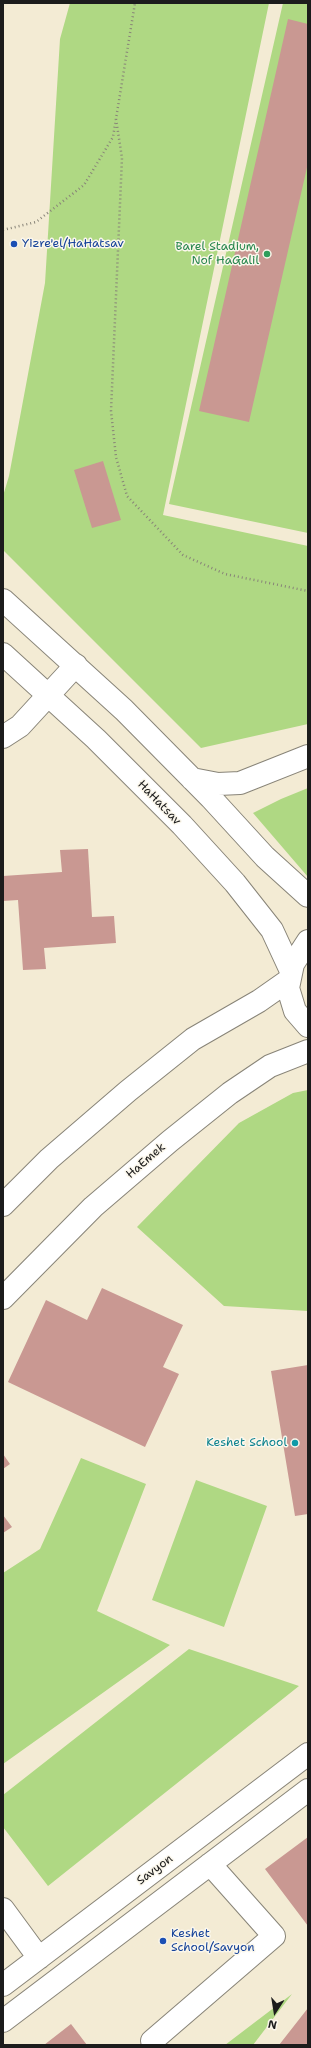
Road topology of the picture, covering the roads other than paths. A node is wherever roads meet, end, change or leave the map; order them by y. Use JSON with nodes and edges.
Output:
{"nodes":[{"id":1,"x":3,"y":600,"type":"edge"},
{"id":2,"x":3,"y":654,"type":"edge"},
{"id":3,"x":76,"y":665,"type":"junction"},
{"id":4,"x":48,"y":695,"type":"junction"},
{"id":5,"x":3,"y":737,"type":"edge"},
{"id":6,"x":308,"y":756,"type":"edge"},
{"id":7,"x":192,"y":779,"type":"junction"},
{"id":8,"x":308,"y":896,"type":"edge"},
{"id":9,"x":308,"y":941,"type":"edge"},
{"id":10,"x":290,"y":975,"type":"junction"},
{"id":11,"x":308,"y":1026,"type":"edge"},
{"id":12,"x":308,"y":1051,"type":"edge"},
{"id":13,"x":3,"y":1205,"type":"edge"},
{"id":14,"x":3,"y":1298,"type":"edge"},
{"id":15,"x":308,"y":1754,"type":"edge"},
{"id":16,"x":308,"y":1790,"type":"edge"},
{"id":17,"x":210,"y":1864,"type":"junction"},
{"id":18,"x":3,"y":1909,"type":"edge"},
{"id":19,"x":39,"y":1958,"type":"junction"},
{"id":20,"x":3,"y":1985,"type":"edge"},
{"id":21,"x":3,"y":2021,"type":"edge"},
{"id":22,"x":152,"y":2041,"type":"dead end"}],
"edges":[{"from":1,"to":3,"type":"street"},
{"from":2,"to":4,"type":"street","name":"HaHatsav"},
{"from":3,"to":4,"type":"street"},
{"from":3,"to":7,"type":"street"},
{"from":4,"to":5,"type":"street"},
{"from":4,"to":10,"type":"street","name":"HaHatsav"},
{"from":6,"to":7,"type":"street"},
{"from":7,"to":8,"type":"street"},
{"from":9,"to":10,"type":"street"},
{"from":10,"to":11,"type":"street","name":"HaHatsav"},
{"from":10,"to":13,"type":"street"},
{"from":12,"to":14,"type":"street","name":"HaEmek"},
{"from":15,"to":19,"type":"street","name":"Savyon"},
{"from":16,"to":17,"type":"street"},
{"from":17,"to":21,"type":"street"},
{"from":17,"to":22,"type":"street"},
{"from":18,"to":19,"type":"street"},
{"from":19,"to":20,"type":"street","name":"Savyon"}]}
